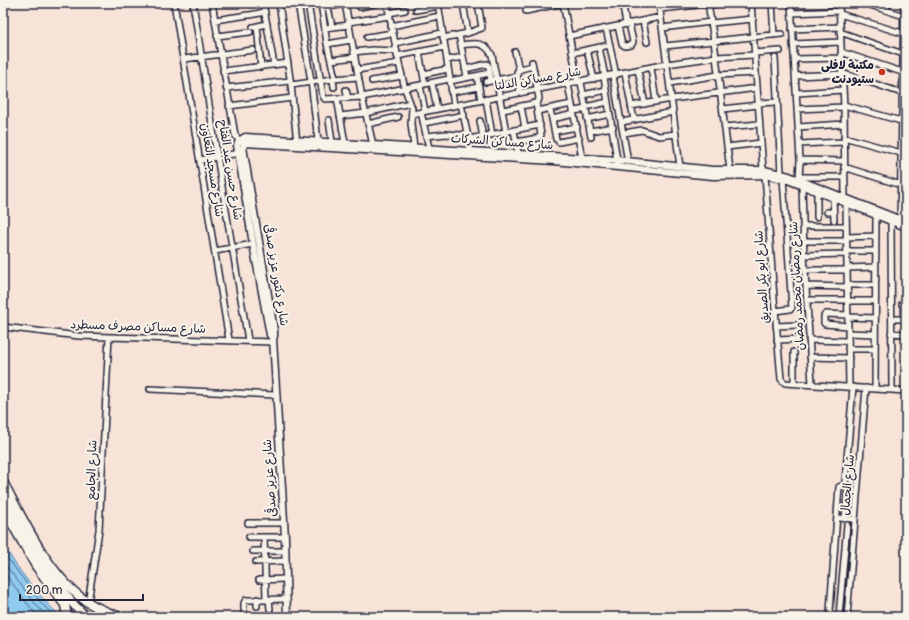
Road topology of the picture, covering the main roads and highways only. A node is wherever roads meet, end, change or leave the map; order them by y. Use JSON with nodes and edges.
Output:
{"nodes":[{"id":1,"x":3,"y":482,"type":"edge"},
{"id":2,"x":3,"y":496,"type":"edge"},
{"id":3,"x":3,"y":507,"type":"edge"},
{"id":4,"x":84,"y":616,"type":"edge"},
{"id":5,"x":67,"y":617,"type":"edge"},
{"id":6,"x":120,"y":617,"type":"edge"}],
"edges":[{"from":1,"to":6,"type":"main road"},
{"from":2,"to":4,"type":"main road"},
{"from":3,"to":5,"type":"main road"}]}
